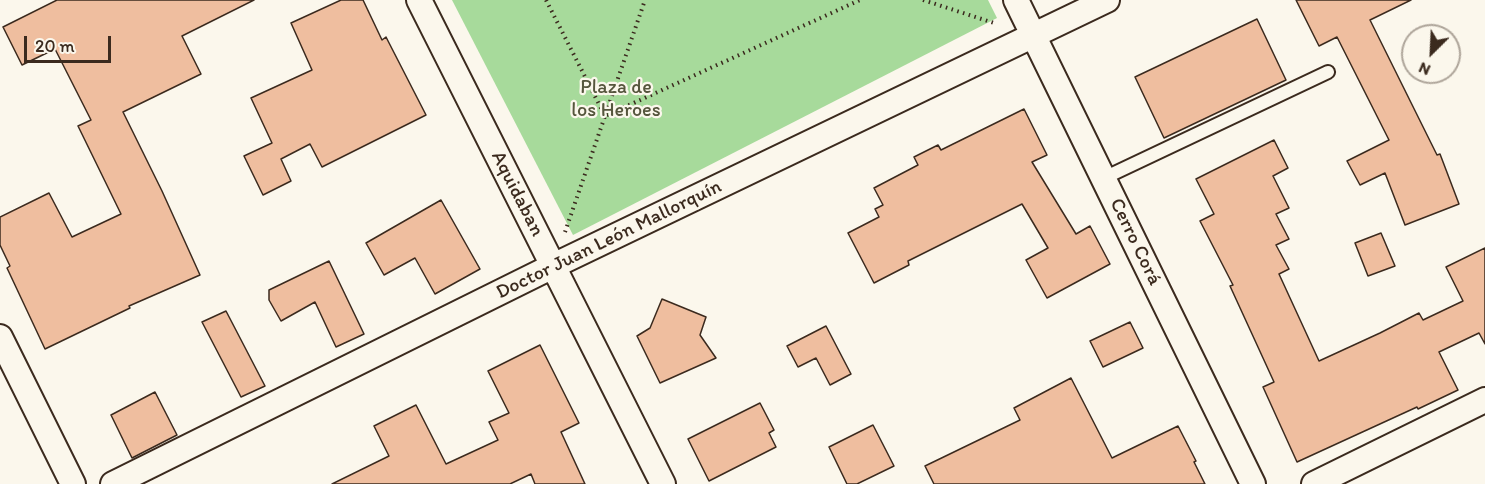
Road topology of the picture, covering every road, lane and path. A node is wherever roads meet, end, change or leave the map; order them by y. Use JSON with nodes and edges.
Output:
{"nodes":[{"id":1,"x":419,"y":0,"type":"edge"},
{"id":2,"x":546,"y":0,"type":"edge"},
{"id":3,"x":645,"y":0,"type":"edge"},
{"id":4,"x":860,"y":0,"type":"edge"},
{"id":5,"x":923,"y":0,"type":"edge"},
{"id":6,"x":1016,"y":0,"type":"edge"},
{"id":7,"x":1107,"y":0,"type":"edge"},
{"id":8,"x":1035,"y":36,"type":"junction"},
{"id":9,"x":1328,"y":72,"type":"dead end"},
{"id":10,"x":605,"y":116,"type":"junction"},
{"id":11,"x":1104,"y":178,"type":"junction"},
{"id":12,"x":553,"y":266,"type":"junction"},
{"id":13,"x":0,"y":337,"type":"edge"},
{"id":14,"x":1485,"y":400,"type":"edge"},
{"id":15,"x":73,"y":484,"type":"edge"},
{"id":16,"x":113,"y":484,"type":"edge"},
{"id":17,"x":663,"y":484,"type":"edge"},
{"id":18,"x":1253,"y":484,"type":"edge"},
{"id":19,"x":1314,"y":484,"type":"edge"}],
"edges":[{"from":1,"to":12,"type":"street","name":"Aquidaban"},
{"from":2,"to":10,"type":"path"},
{"from":3,"to":10,"type":"path"},
{"from":4,"to":10,"type":"path"},
{"from":5,"to":8,"type":"path"},
{"from":6,"to":8,"type":"street","name":"Cerro Corá"},
{"from":7,"to":8,"type":"street","name":"Doctor Juan León Mallorquín"},
{"from":8,"to":11,"type":"street","name":"Cerro Corá"},
{"from":8,"to":12,"type":"street","name":"Doctor Juan León Mallorquín"},
{"from":9,"to":11,"type":"lane"},
{"from":10,"to":12,"type":"path"},
{"from":11,"to":18,"type":"street","name":"Cerro Corá"},
{"from":12,"to":16,"type":"street","name":"Doctor Juan León Mallorquín"},
{"from":12,"to":17,"type":"street","name":"Aquidaban"},
{"from":13,"to":15,"type":"street"},
{"from":14,"to":19,"type":"street"}]}
